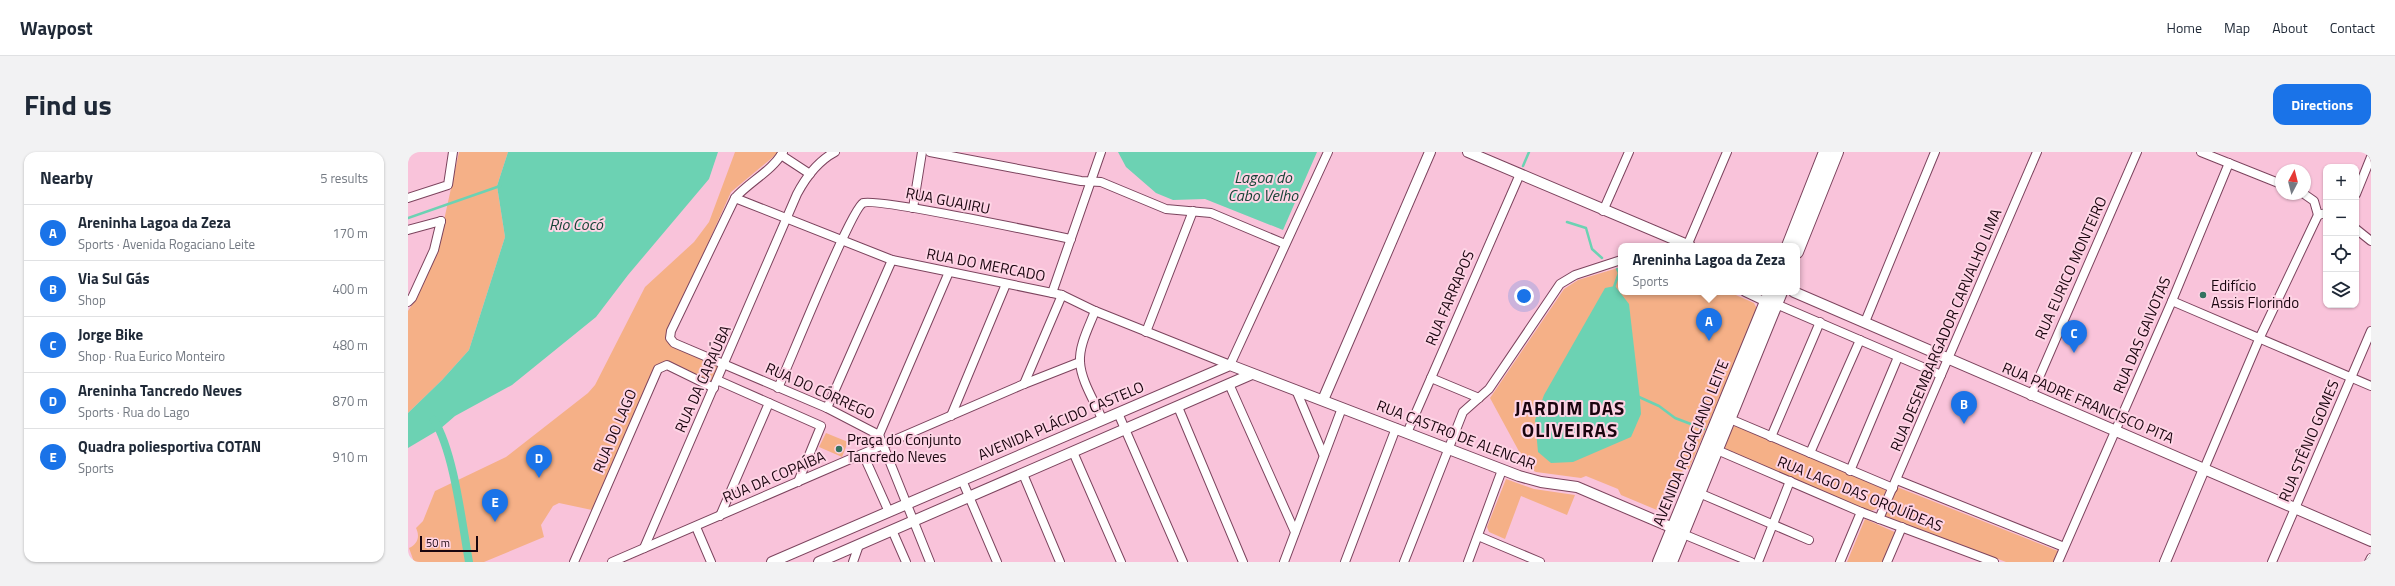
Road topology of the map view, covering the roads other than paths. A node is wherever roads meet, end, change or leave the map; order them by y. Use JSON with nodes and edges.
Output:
{"nodes":[{"id":1,"x":453,"y":152,"type":"edge"},
{"id":2,"x":835,"y":152,"type":"edge"},
{"id":3,"x":922,"y":152,"type":"edge"},
{"id":4,"x":930,"y":152,"type":"edge"},
{"id":5,"x":1100,"y":152,"type":"edge"},
{"id":6,"x":1328,"y":152,"type":"edge"},
{"id":7,"x":1430,"y":152,"type":"edge"},
{"id":8,"x":1468,"y":152,"type":"edge"},
{"id":9,"x":1629,"y":152,"type":"edge"},
{"id":10,"x":1727,"y":152,"type":"edge"},
{"id":11,"x":1825,"y":152,"type":"edge"},
{"id":12,"x":1837,"y":152,"type":"edge"},
{"id":13,"x":1935,"y":152,"type":"edge"},
{"id":14,"x":2037,"y":152,"type":"edge"},
{"id":15,"x":2137,"y":152,"type":"edge"},
{"id":16,"x":2201,"y":152,"type":"edge"},
{"id":17,"x":782,"y":153,"type":"edge"},
{"id":18,"x":2371,"y":157,"type":"edge"},
{"id":19,"x":2229,"y":163,"type":"junction"},
{"id":20,"x":810,"y":174,"type":"junction"},
{"id":21,"x":1520,"y":174,"type":"junction"},
{"id":22,"x":1090,"y":182,"type":"junction"},
{"id":23,"x":2275,"y":182,"type":"edge"},
{"id":24,"x":2359,"y":187,"type":"edge"},
{"id":25,"x":408,"y":198,"type":"edge"},
{"id":26,"x":735,"y":198,"type":"junction"},
{"id":27,"x":2311,"y":199,"type":"edge"},
{"id":28,"x":913,"y":208,"type":"junction"},
{"id":29,"x":1192,"y":211,"type":"junction"},
{"id":30,"x":1603,"y":211,"type":"junction"},
{"id":31,"x":2322,"y":214,"type":"edge"},
{"id":32,"x":787,"y":220,"type":"junction"},
{"id":33,"x":408,"y":230,"type":"edge"},
{"id":34,"x":2359,"y":231,"type":"edge"},
{"id":35,"x":1071,"y":239,"type":"junction"},
{"id":36,"x":2371,"y":241,"type":"edge"},
{"id":37,"x":842,"y":242,"type":"junction"},
{"id":38,"x":1681,"y":243,"type":"edge"},
{"id":39,"x":1689,"y":243,"type":"edge"},
{"id":40,"x":1789,"y":243,"type":"edge"},
{"id":41,"x":1285,"y":244,"type":"junction"},
{"id":42,"x":1800,"y":244,"type":"edge"},
{"id":43,"x":892,"y":260,"type":"junction"},
{"id":44,"x":1617,"y":261,"type":"edge"},
{"id":45,"x":949,"y":272,"type":"junction"},
{"id":46,"x":1006,"y":284,"type":"junction"},
{"id":47,"x":1052,"y":293,"type":"junction"},
{"id":48,"x":1062,"y":295,"type":"junction"},
{"id":49,"x":1756,"y":295,"type":"edge"},
{"id":50,"x":1800,"y":295,"type":"edge"},
{"id":51,"x":1771,"y":299,"type":"edge"},
{"id":52,"x":2172,"y":301,"type":"junction"},
{"id":53,"x":408,"y":302,"type":"edge"},
{"id":54,"x":1095,"y":312,"type":"junction"},
{"id":55,"x":1820,"y":322,"type":"junction"},
{"id":56,"x":1865,"y":322,"type":"junction"},
{"id":57,"x":2371,"y":331,"type":"edge"},
{"id":58,"x":1146,"y":332,"type":"junction"},
{"id":59,"x":2260,"y":337,"type":"junction"},
{"id":60,"x":1860,"y":340,"type":"junction"},
{"id":61,"x":1898,"y":357,"type":"junction"},
{"id":62,"x":1948,"y":358,"type":"junction"},
{"id":63,"x":1080,"y":362,"type":"junction"},
{"id":64,"x":1230,"y":364,"type":"junction"},
{"id":65,"x":723,"y":366,"type":"junction"},
{"id":66,"x":1252,"y":374,"type":"junction"},
{"id":67,"x":1941,"y":375,"type":"junction"},
{"id":68,"x":2351,"y":377,"type":"junction"},
{"id":69,"x":1431,"y":378,"type":"junction"},
{"id":70,"x":717,"y":382,"type":"junction"},
{"id":71,"x":1024,"y":384,"type":"junction"},
{"id":72,"x":1229,"y":384,"type":"junction"},
{"id":73,"x":1179,"y":386,"type":"junction"},
{"id":74,"x":2371,"y":386,"type":"edge"},
{"id":75,"x":778,"y":388,"type":"junction"},
{"id":76,"x":1296,"y":390,"type":"junction"},
{"id":77,"x":2031,"y":396,"type":"junction"},
{"id":78,"x":1479,"y":398,"type":"junction"},
{"id":79,"x":1323,"y":400,"type":"junction"},
{"id":80,"x":769,"y":403,"type":"junction"},
{"id":81,"x":1182,"y":405,"type":"junction"},
{"id":82,"x":827,"y":408,"type":"junction"},
{"id":83,"x":1342,"y":408,"type":"junction"},
{"id":84,"x":1118,"y":412,"type":"junction"},
{"id":85,"x":951,"y":416,"type":"junction"},
{"id":86,"x":1725,"y":417,"type":"junction"},
{"id":87,"x":1102,"y":419,"type":"junction"},
{"id":88,"x":1396,"y":428,"type":"junction"},
{"id":89,"x":1125,"y":430,"type":"junction"},
{"id":90,"x":2116,"y":431,"type":"junction"},
{"id":91,"x":1407,"y":433,"type":"junction"},
{"id":92,"x":879,"y":435,"type":"junction"},
{"id":93,"x":1771,"y":437,"type":"junction"},
{"id":94,"x":1716,"y":439,"type":"junction"},
{"id":95,"x":879,"y":447,"type":"junction"},
{"id":96,"x":1447,"y":449,"type":"junction"},
{"id":97,"x":1073,"y":452,"type":"junction"},
{"id":98,"x":1810,"y":453,"type":"junction"},
{"id":99,"x":865,"y":454,"type":"junction"},
{"id":100,"x":1323,"y":454,"type":"junction"},
{"id":101,"x":2204,"y":469,"type":"junction"},
{"id":102,"x":1502,"y":470,"type":"junction"},
{"id":103,"x":1850,"y":471,"type":"junction"},
{"id":104,"x":1023,"y":474,"type":"junction"},
{"id":105,"x":962,"y":480,"type":"junction"},
{"id":106,"x":1897,"y":480,"type":"junction"},
{"id":107,"x":798,"y":482,"type":"junction"},
{"id":108,"x":1790,"y":482,"type":"junction"},
{"id":109,"x":1893,"y":488,"type":"junction"},
{"id":110,"x":1699,"y":493,"type":"junction"},
{"id":111,"x":969,"y":496,"type":"junction"},
{"id":112,"x":905,"y":504,"type":"junction"},
{"id":113,"x":2296,"y":509,"type":"junction"},
{"id":114,"x":891,"y":511,"type":"junction"},
{"id":115,"x":1861,"y":512,"type":"junction"},
{"id":116,"x":720,"y":516,"type":"junction"},
{"id":117,"x":1879,"y":519,"type":"junction"},
{"id":118,"x":912,"y":522,"type":"junction"},
{"id":119,"x":1772,"y":524,"type":"junction"},
{"id":120,"x":696,"y":527,"type":"junction"},
{"id":121,"x":1902,"y":527,"type":"junction"},
{"id":122,"x":895,"y":529,"type":"junction"},
{"id":123,"x":1678,"y":531,"type":"junction"},
{"id":124,"x":1295,"y":532,"type":"junction"},
{"id":125,"x":1478,"y":536,"type":"junction"},
{"id":126,"x":1809,"y":540,"type":"dead end"},
{"id":127,"x":2371,"y":541,"type":"edge"},
{"id":128,"x":859,"y":545,"type":"junction"},
{"id":129,"x":2064,"y":547,"type":"junction"},
{"id":130,"x":644,"y":548,"type":"junction"},
{"id":131,"x":2371,"y":558,"type":"edge"},
{"id":132,"x":1973,"y":559,"type":"edge"},
{"id":133,"x":574,"y":562,"type":"edge"},
{"id":134,"x":612,"y":562,"type":"edge"},
{"id":135,"x":711,"y":562,"type":"edge"},
{"id":136,"x":772,"y":562,"type":"edge"},
{"id":137,"x":819,"y":562,"type":"edge"},
{"id":138,"x":853,"y":562,"type":"edge"},
{"id":139,"x":906,"y":562,"type":"edge"},
{"id":140,"x":930,"y":562,"type":"edge"},
{"id":141,"x":997,"y":562,"type":"edge"},
{"id":142,"x":1060,"y":562,"type":"edge"},
{"id":143,"x":1121,"y":562,"type":"edge"},
{"id":144,"x":1183,"y":562,"type":"edge"},
{"id":145,"x":1243,"y":562,"type":"edge"},
{"id":146,"x":1284,"y":562,"type":"edge"},
{"id":147,"x":1345,"y":562,"type":"edge"},
{"id":148,"x":1404,"y":562,"type":"edge"},
{"id":149,"x":1468,"y":562,"type":"edge"},
{"id":150,"x":1540,"y":562,"type":"edge"},
{"id":151,"x":1659,"y":562,"type":"edge"},
{"id":152,"x":1671,"y":562,"type":"edge"},
{"id":153,"x":1751,"y":562,"type":"edge"},
{"id":154,"x":1758,"y":562,"type":"edge"},
{"id":155,"x":1840,"y":562,"type":"edge"},
{"id":156,"x":1887,"y":562,"type":"edge"},
{"id":157,"x":1994,"y":562,"type":"edge"},
{"id":158,"x":2058,"y":562,"type":"edge"},
{"id":159,"x":2165,"y":562,"type":"edge"},
{"id":160,"x":2272,"y":562,"type":"edge"},
{"id":161,"x":2369,"y":562,"type":"edge"}],
"edges":[{"from":1,"to":25,"type":"street"},
{"from":2,"to":20,"type":"street","name":"RUA DA CARAÚBA"},
{"from":3,"to":28,"type":"street"},
{"from":4,"to":22,"type":"street"},
{"from":5,"to":22,"type":"street"},
{"from":6,"to":41,"type":"street"},
{"from":7,"to":79,"type":"street"},
{"from":8,"to":21,"type":"street"},
{"from":9,"to":30,"type":"street"},
{"from":10,"to":39,"type":"street"},
{"from":11,"to":40,"type":"main road"},
{"from":12,"to":42,"type":"main road"},
{"from":13,"to":56,"type":"street"},
{"from":14,"to":62,"type":"street","name":"RUA DESEMBARGADOR CARVALHO LIMA"},
{"from":15,"to":77,"type":"street","name":"RUA EURICO MONTEIRO"},
{"from":16,"to":19,"type":"street"},
{"from":17,"to":20,"type":"street"},
{"from":17,"to":26,"type":"street"},
{"from":18,"to":24,"type":"street"},
{"from":19,"to":23,"type":"street"},
{"from":19,"to":52,"type":"street","name":"RUA DAS GAIVOTAS"},
{"from":20,"to":32,"type":"street","name":"RUA DA CARAÚBA"},
{"from":21,"to":30,"type":"street"},
{"from":21,"to":69,"type":"street","name":"RUA FARRAPOS"},
{"from":22,"to":29,"type":"street"},
{"from":22,"to":35,"type":"street"},
{"from":26,"to":32,"type":"street","name":"RUA DO MERCADO"},
{"from":26,"to":65,"type":"street","name":"RUA DO CÓRREGO"},
{"from":27,"to":31,"type":"street"},
{"from":28,"to":35,"type":"street","name":"RUA GUAJIRU"},
{"from":28,"to":37,"type":"street","name":"RUA GUAJIRU"},
{"from":29,"to":41,"type":"street"},
{"from":29,"to":58,"type":"street"},
{"from":30,"to":38,"type":"street"},
{"from":31,"to":59,"type":"street"},
{"from":32,"to":37,"type":"street","name":"RUA DO MERCADO"},
{"from":32,"to":65,"type":"street","name":"RUA DA CARAÚBA"},
{"from":33,"to":53,"type":"street"},
{"from":34,"to":36,"type":"street"},
{"from":35,"to":47,"type":"street"},
{"from":37,"to":43,"type":"street","name":"RUA DO MERCADO"},
{"from":37,"to":75,"type":"street"},
{"from":41,"to":64,"type":"street"},
{"from":43,"to":45,"type":"street","name":"RUA DO MERCADO"},
{"from":43,"to":82,"type":"street"},
{"from":44,"to":78,"type":"street"},
{"from":45,"to":46,"type":"street","name":"RUA DO MERCADO"},
{"from":45,"to":92,"type":"street"},
{"from":46,"to":47,"type":"street","name":"RUA DO MERCADO"},
{"from":46,"to":85,"type":"street"},
{"from":47,"to":48,"type":"street","name":"RUA DO MERCADO"},
{"from":48,"to":54,"type":"street","name":"RUA DO MERCADO"},
{"from":48,"to":71,"type":"street"},
{"from":49,"to":51,"type":"street"},
{"from":50,"to":56,"type":"street","name":"RUA PADRE FRANCISCO PITA"},
{"from":51,"to":55,"type":"street"},
{"from":51,"to":86,"type":"main road","name":"AVENIDA ROGACIANO LEITE"},
{"from":52,"to":59,"type":"street"},
{"from":52,"to":90,"type":"street","name":"RUA DAS GAIVOTAS"},
{"from":54,"to":58,"type":"street","name":"RUA DO MERCADO"},
{"from":54,"to":63,"type":"street"},
{"from":55,"to":60,"type":"street"},
{"from":55,"to":93,"type":"street"},
{"from":56,"to":62,"type":"street","name":"RUA PADRE FRANCISCO PITA"},
{"from":57,"to":68,"type":"street","name":"RUA STÊNIO GOMES"},
{"from":58,"to":64,"type":"street","name":"RUA DO MERCADO"},
{"from":59,"to":68,"type":"street"},
{"from":59,"to":101,"type":"street"},
{"from":60,"to":61,"type":"street"},
{"from":60,"to":98,"type":"street"},
{"from":61,"to":67,"type":"street"},
{"from":61,"to":103,"type":"street"},
{"from":62,"to":67,"type":"street","name":"RUA DESEMBARGADOR CARVALHO LIMA"},
{"from":62,"to":77,"type":"street","name":"RUA PADRE FRANCISCO PITA"},
{"from":63,"to":71,"type":"street","name":"RUA DA COPAÍBA"},
{"from":63,"to":87,"type":"street"},
{"from":64,"to":66,"type":"street","name":"RUA CASTRO DE ALENCAR"},
{"from":64,"to":73,"type":"street","name":"AVENIDA PLÁCIDO CASTELO"},
{"from":65,"to":70,"type":"street","name":"RUA DA CARAÚBA"},
{"from":65,"to":75,"type":"street","name":"RUA DO CÓRREGO"},
{"from":66,"to":72,"type":"street"},
{"from":66,"to":76,"type":"street","name":"RUA CASTRO DE ALENCAR"},
{"from":67,"to":106,"type":"street","name":"RUA DESEMBARGADOR CARVALHO LIMA"},
{"from":68,"to":74,"type":"street"},
{"from":68,"to":113,"type":"street","name":"RUA STÊNIO GOMES"},
{"from":69,"to":78,"type":"street"},
{"from":69,"to":91,"type":"street","name":"RUA FARRAPOS"},
{"from":70,"to":80,"type":"street","name":"RUA DO CÓRREGO"},
{"from":70,"to":130,"type":"street","name":"RUA DA CARAÚBA"},
{"from":70,"to":133,"type":"street","name":"RUA DO LAGO"},
{"from":71,"to":85,"type":"street","name":"RUA DA COPAÍBA"},
{"from":72,"to":81,"type":"street"},
{"from":72,"to":124,"type":"street"},
{"from":73,"to":81,"type":"street"},
{"from":73,"to":84,"type":"street","name":"AVENIDA PLÁCIDO CASTELO"},
{"from":75,"to":82,"type":"street","name":"RUA DO CÓRREGO"},
{"from":76,"to":79,"type":"street","name":"RUA CASTRO DE ALENCAR"},
{"from":76,"to":100,"type":"street"},
{"from":77,"to":90,"type":"street","name":"RUA PADRE FRANCISCO PITA"},
{"from":78,"to":96,"type":"street"},
{"from":79,"to":83,"type":"street","name":"RUA CASTRO DE ALENCAR"},
{"from":80,"to":107,"type":"street","name":"RUA DO CÓRREGO"},
{"from":80,"to":116,"type":"street"},
{"from":81,"to":89,"type":"street"},
{"from":81,"to":145,"type":"street"},
{"from":82,"to":92,"type":"street","name":"RUA DO CÓRREGO"},
{"from":83,"to":88,"type":"street","name":"RUA CASTRO DE ALENCAR"},
{"from":83,"to":100,"type":"street"},
{"from":84,"to":87,"type":"street","name":"AVENIDA PLÁCIDO CASTELO"},
{"from":84,"to":89,"type":"street"},
{"from":85,"to":95,"type":"street","name":"RUA DA COPAÍBA"},
{"from":86,"to":93,"type":"street","name":"RUA LAGO DAS ORQUÍDEAS"},
{"from":86,"to":94,"type":"main road","name":"AVENIDA ROGACIANO LEITE"},
{"from":87,"to":105,"type":"street","name":"AVENIDA PLÁCIDO CASTELO"},
{"from":88,"to":91,"type":"street","name":"RUA CASTRO DE ALENCAR"},
{"from":88,"to":147,"type":"street"},
{"from":89,"to":97,"type":"street"},
{"from":89,"to":144,"type":"street"},
{"from":90,"to":101,"type":"street","name":"RUA PADRE FRANCISCO PITA"},
{"from":90,"to":129,"type":"street","name":"RUA DAS GAIVOTAS"},
{"from":91,"to":96,"type":"street","name":"RUA CASTRO DE ALENCAR"},
{"from":92,"to":95,"type":"street","name":"RUA DO CÓRREGO"},
{"from":93,"to":98,"type":"street","name":"RUA LAGO DAS ORQUÍDEAS"},
{"from":94,"to":108,"type":"street","name":"RUA LAGO DAS ORQUÍDEAS"},
{"from":94,"to":110,"type":"main road","name":"AVENIDA ROGACIANO LEITE"},
{"from":94,"to":123,"type":"main road","name":"AVENIDA ROGACIANO LEITE"},
{"from":95,"to":99,"type":"street","name":"RUA DA COPAÍBA"},
{"from":95,"to":112,"type":"street","name":"RUA DO CÓRREGO"},
{"from":96,"to":102,"type":"street","name":"RUA CASTRO DE ALENCAR"},
{"from":96,"to":148,"type":"street"},
{"from":97,"to":104,"type":"street"},
{"from":97,"to":143,"type":"street"},
{"from":98,"to":103,"type":"street","name":"RUA LAGO DAS ORQUÍDEAS"},
{"from":99,"to":107,"type":"street","name":"RUA DA COPAÍBA"},
{"from":99,"to":114,"type":"street"},
{"from":100,"to":124,"type":"street"},
{"from":101,"to":113,"type":"street","name":"RUA PADRE FRANCISCO PITA"},
{"from":101,"to":159,"type":"street"},
{"from":102,"to":123,"type":"street","name":"RUA CASTRO DE ALENCAR"},
{"from":102,"to":125,"type":"street"},
{"from":103,"to":109,"type":"street","name":"RUA LAGO DAS ORQUÍDEAS"},
{"from":104,"to":111,"type":"street"},
{"from":104,"to":142,"type":"street"},
{"from":105,"to":111,"type":"street"},
{"from":105,"to":112,"type":"street","name":"AVENIDA PLÁCIDO CASTELO"},
{"from":106,"to":109,"type":"street","name":"RUA DESEMBARGADOR CARVALHO LIMA"},
{"from":106,"to":129,"type":"street"},
{"from":107,"to":116,"type":"street","name":"RUA DA COPAÍBA"},
{"from":108,"to":115,"type":"street","name":"RUA LAGO DAS ORQUÍDEAS"},
{"from":108,"to":119,"type":"street"},
{"from":109,"to":117,"type":"street","name":"RUA DESEMBARGADOR CARVALHO LIMA"},
{"from":110,"to":119,"type":"street"},
{"from":110,"to":123,"type":"main road","name":"AVENIDA ROGACIANO LEITE"},
{"from":111,"to":118,"type":"street"},
{"from":111,"to":141,"type":"street"},
{"from":112,"to":114,"type":"street","name":"AVENIDA PLÁCIDO CASTELO"},
{"from":112,"to":118,"type":"street","name":"RUA DO CÓRREGO"},
{"from":113,"to":127,"type":"street","name":"RUA PADRE FRANCISCO PITA"},
{"from":113,"to":160,"type":"street","name":"RUA STÊNIO GOMES"},
{"from":114,"to":136,"type":"street","name":"AVENIDA PLÁCIDO CASTELO"},
{"from":115,"to":117,"type":"street","name":"RUA LAGO DAS ORQUÍDEAS"},
{"from":115,"to":155,"type":"street"},
{"from":116,"to":120,"type":"street","name":"RUA DA COPAÍBA"},
{"from":117,"to":121,"type":"street","name":"RUA LAGO DAS ORQUÍDEAS"},
{"from":118,"to":122,"type":"street"},
{"from":118,"to":140,"type":"street","name":"RUA DO CÓRREGO"},
{"from":119,"to":126,"type":"street"},
{"from":119,"to":154,"type":"street"},
{"from":120,"to":130,"type":"street","name":"RUA DA COPAÍBA"},
{"from":120,"to":135,"type":"street"},
{"from":121,"to":132,"type":"street","name":"RUA LAGO DAS ORQUÍDEAS"},
{"from":121,"to":156,"type":"street"},
{"from":122,"to":128,"type":"street"},
{"from":122,"to":139,"type":"street"},
{"from":123,"to":151,"type":"main road","name":"AVENIDA ROGACIANO LEITE"},
{"from":123,"to":152,"type":"main road","name":"AVENIDA ROGACIANO LEITE"},
{"from":123,"to":153,"type":"street"},
{"from":124,"to":146,"type":"street"},
{"from":125,"to":149,"type":"street"},
{"from":125,"to":150,"type":"street"},
{"from":128,"to":137,"type":"street"},
{"from":128,"to":138,"type":"street"},
{"from":129,"to":158,"type":"street","name":"RUA DAS GAIVOTAS"},
{"from":130,"to":134,"type":"street","name":"RUA DA COPAÍBA"},
{"from":131,"to":161,"type":"street"},
{"from":132,"to":157,"type":"street","name":"RUA LAGO DAS ORQUÍDEAS"}]}
